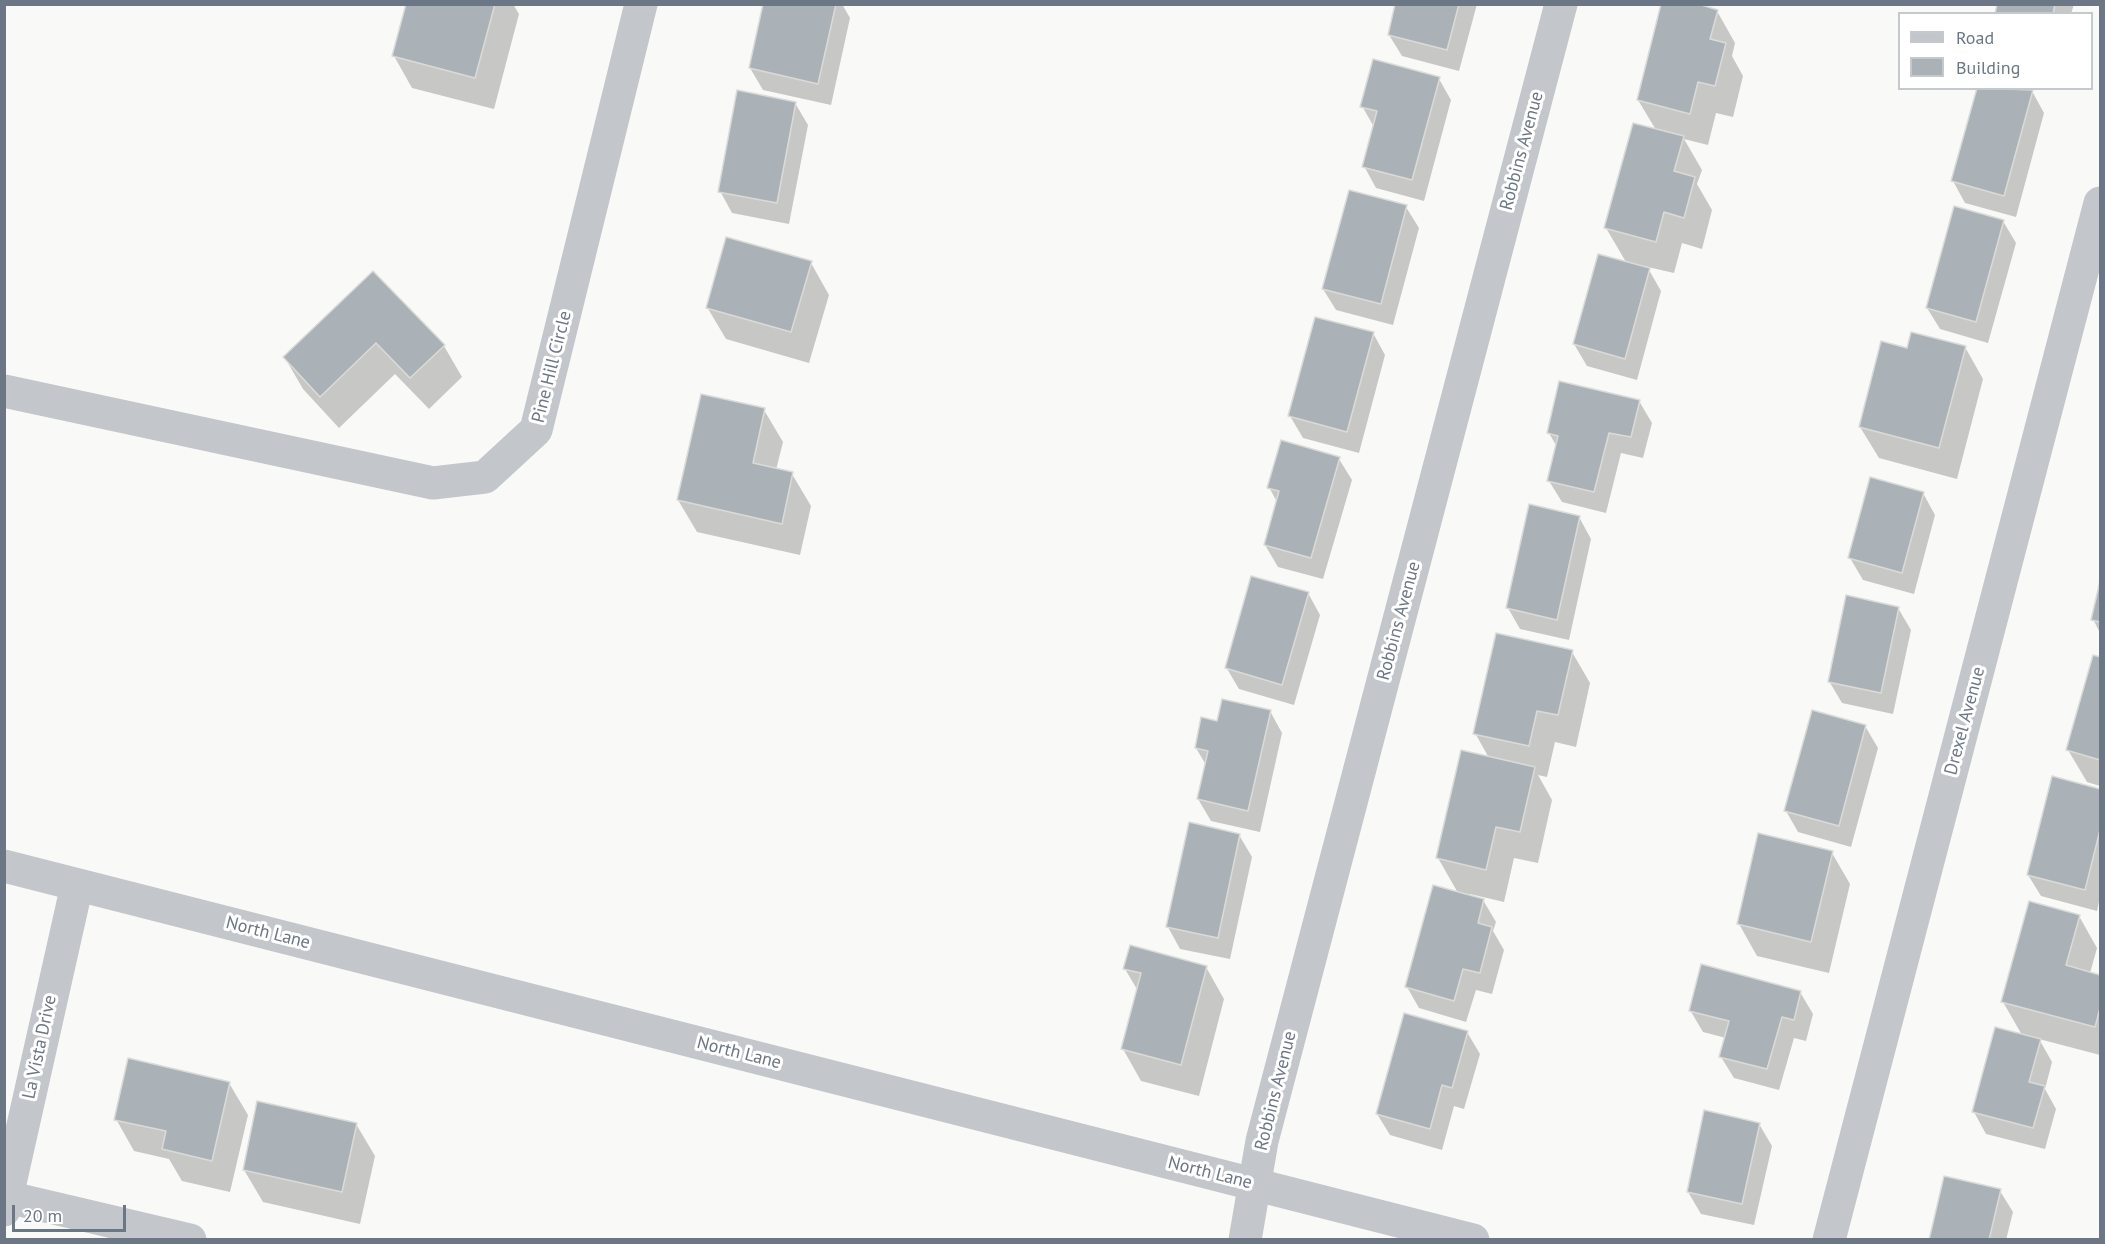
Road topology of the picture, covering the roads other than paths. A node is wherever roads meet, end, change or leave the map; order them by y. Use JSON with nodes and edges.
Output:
{"nodes":[{"id":1,"x":640,"y":4,"type":"edge"},
{"id":2,"x":1561,"y":4,"type":"edge"},
{"id":3,"x":2100,"y":203,"type":"edge"},
{"id":4,"x":4,"y":391,"type":"edge"},
{"id":5,"x":4,"y":866,"type":"edge"},
{"id":6,"x":77,"y":885,"type":"junction"},
{"id":7,"x":1255,"y":1184,"type":"junction"},
{"id":8,"x":6,"y":1203,"type":"edge"},
{"id":9,"x":190,"y":1239,"type":"edge"},
{"id":10,"x":1245,"y":1239,"type":"edge"},
{"id":11,"x":1473,"y":1239,"type":"edge"},
{"id":12,"x":1829,"y":1239,"type":"edge"}],
"edges":[{"from":1,"to":4,"type":"street","name":"Pine Hill Circle"},
{"from":2,"to":7,"type":"street","name":"Robbins Avenue"},
{"from":3,"to":12,"type":"street","name":"Drexel Avenue"},
{"from":5,"to":6,"type":"street","name":"North Lane"},
{"from":6,"to":7,"type":"street","name":"North Lane"},
{"from":6,"to":8,"type":"street","name":"La Vista Drive"},
{"from":7,"to":10,"type":"street","name":"Robbins Avenue"},
{"from":7,"to":11,"type":"street","name":"North Lane"},
{"from":8,"to":9,"type":"street"}]}
